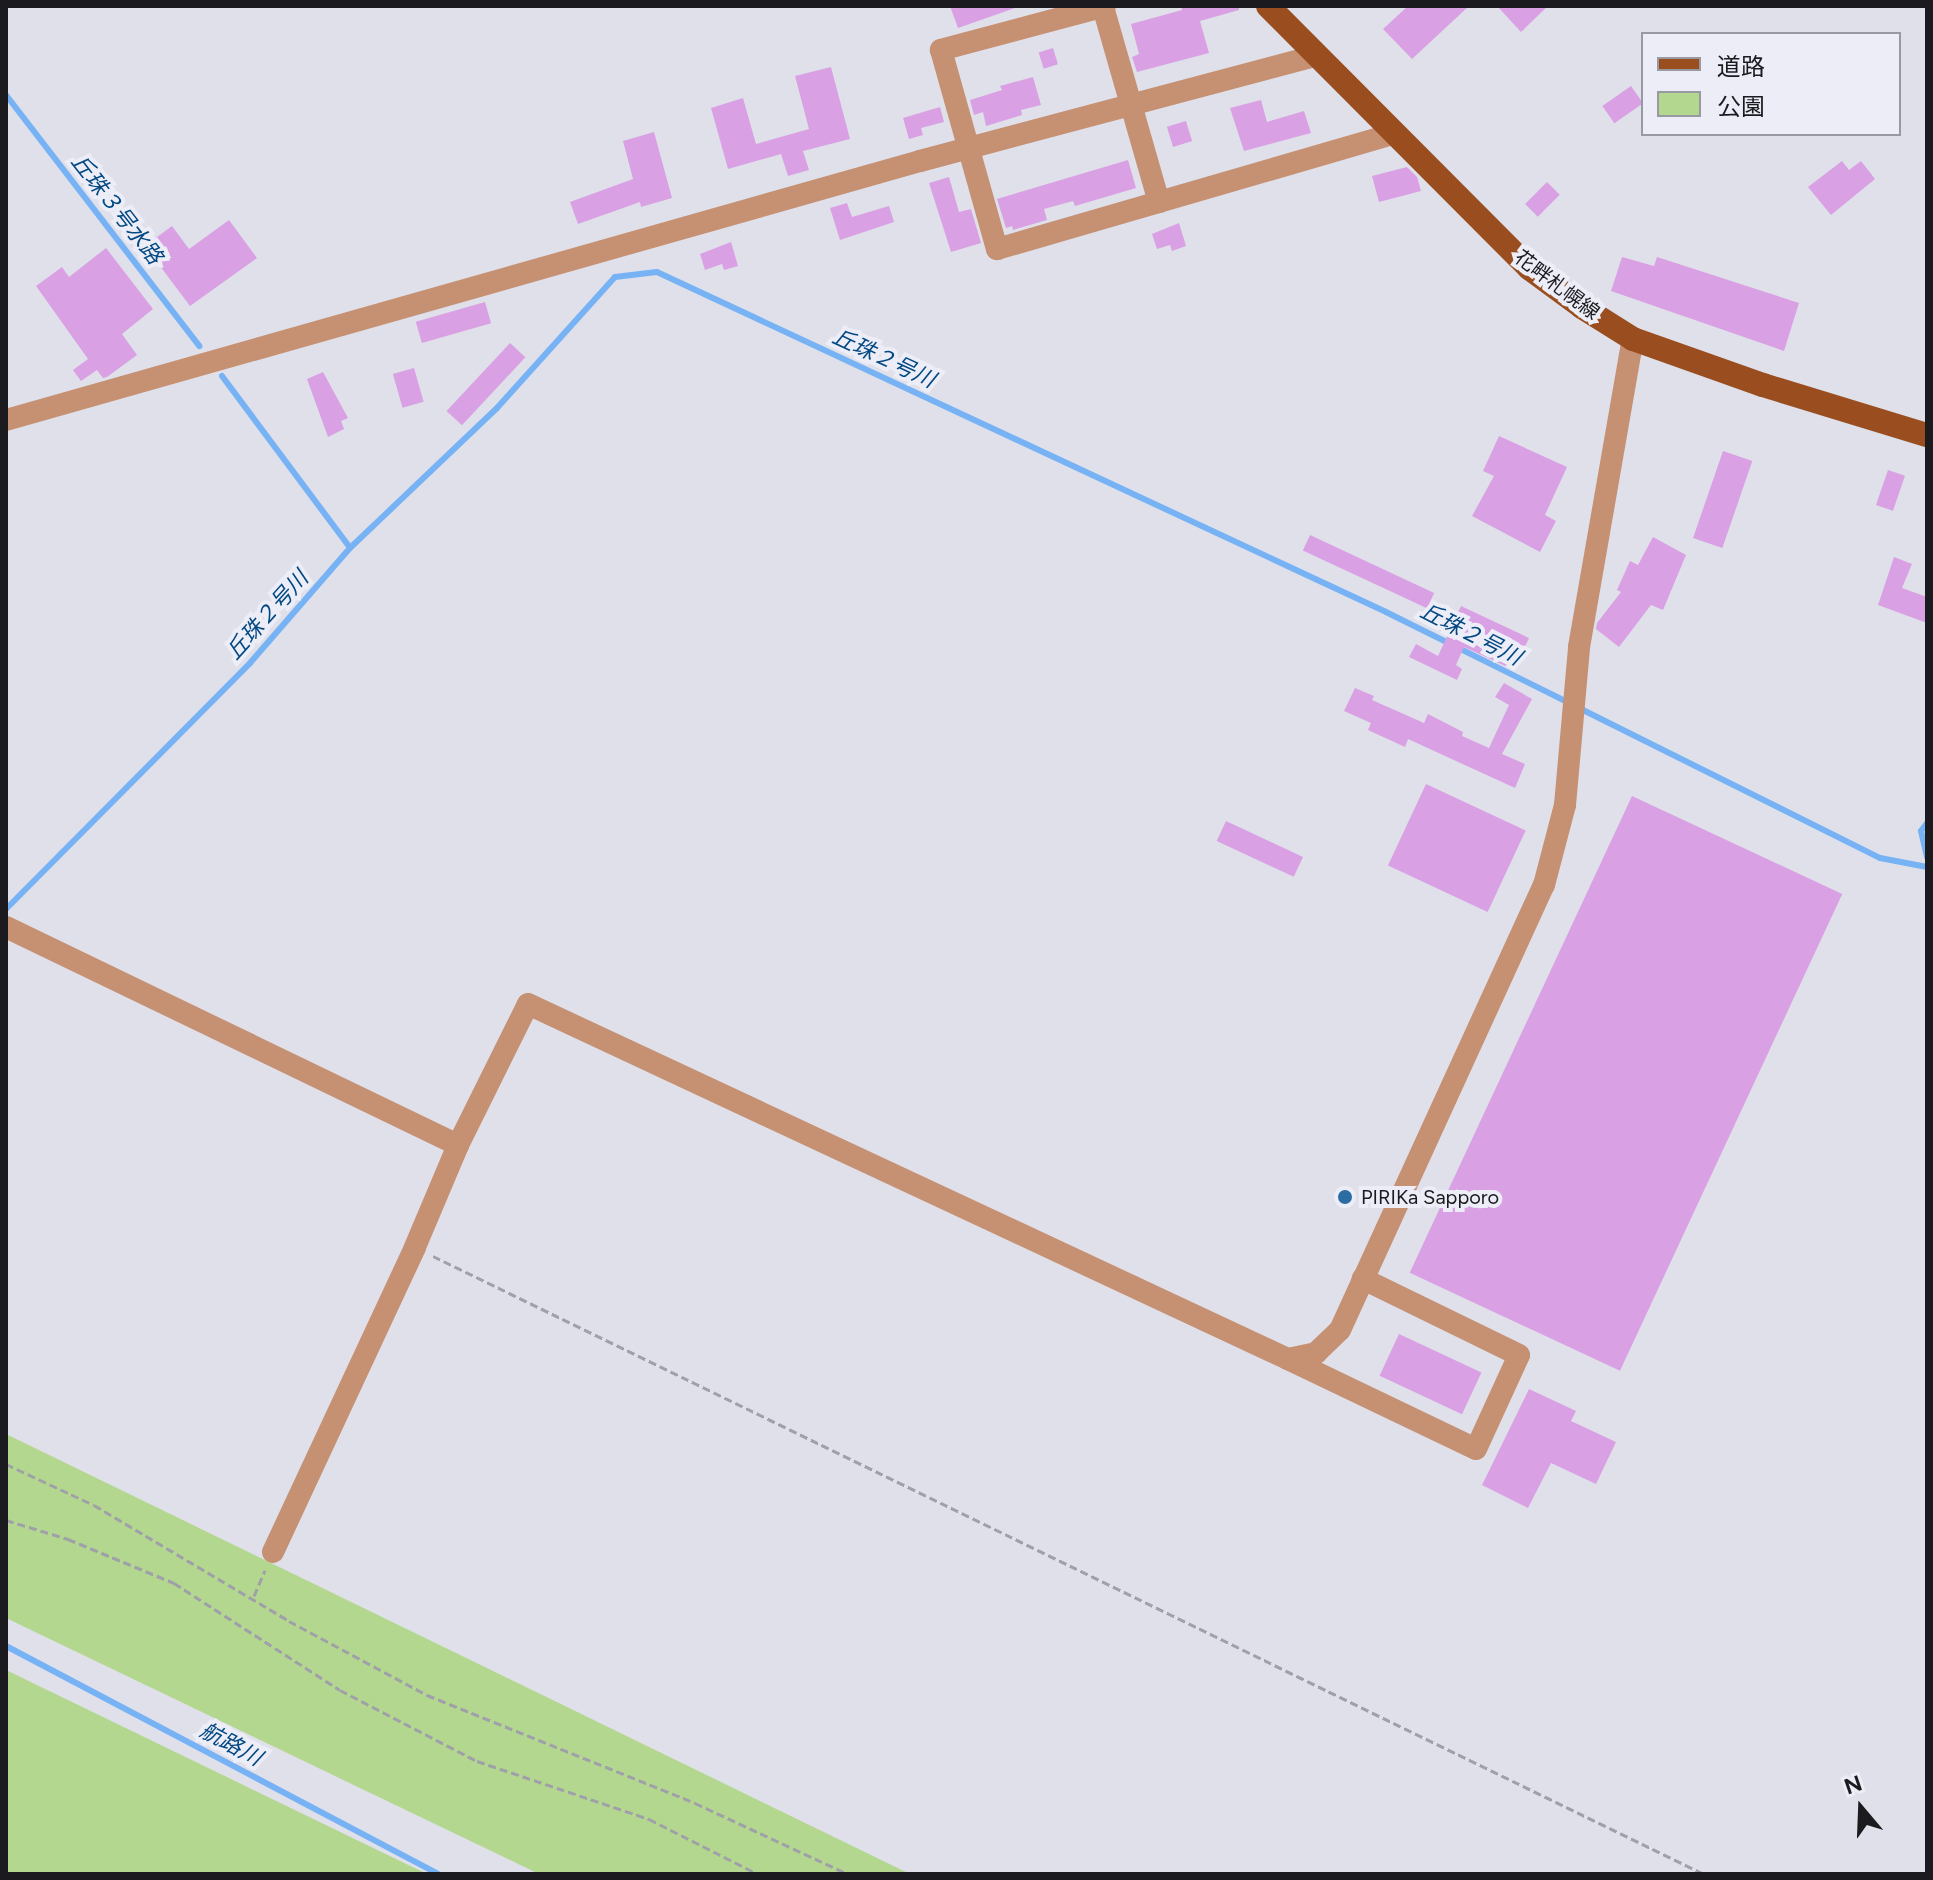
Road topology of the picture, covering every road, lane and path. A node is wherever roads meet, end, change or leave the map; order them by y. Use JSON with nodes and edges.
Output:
{"nodes":[{"id":1,"x":1104,"y":6,"type":"edge"},
{"id":2,"x":1268,"y":6,"type":"edge"},
{"id":3,"x":1314,"y":56,"type":"junction"},
{"id":4,"x":1130,"y":103,"type":"junction"},
{"id":5,"x":1394,"y":134,"type":"junction"},
{"id":6,"x":968,"y":147,"type":"junction"},
{"id":7,"x":1159,"y":202,"type":"junction"},
{"id":8,"x":1633,"y":339,"type":"junction"},
{"id":9,"x":6,"y":420,"type":"edge"},
{"id":10,"x":1927,"y":435,"type":"edge"},
{"id":11,"x":6,"y":927,"type":"edge"},
{"id":12,"x":458,"y":1145,"type":"junction"},
{"id":13,"x":415,"y":1247,"type":"junction"},
{"id":14,"x":1363,"y":1279,"type":"junction"},
{"id":15,"x":1288,"y":1359,"type":"junction"},
{"id":16,"x":6,"y":1464,"type":"edge"},
{"id":17,"x":6,"y":1520,"type":"edge"},
{"id":18,"x":273,"y":1552,"type":"joint"},
{"id":19,"x":253,"y":1598,"type":"junction"},
{"id":20,"x":758,"y":1874,"type":"edge"},
{"id":21,"x":848,"y":1874,"type":"edge"},
{"id":22,"x":1704,"y":1874,"type":"edge"}],
"edges":[{"from":1,"to":4,"type":"street"},
{"from":1,"to":6,"type":"street"},
{"from":2,"to":3,"type":"main road","name":"花畔札幌線"},
{"from":3,"to":4,"type":"street"},
{"from":3,"to":5,"type":"main road","name":"花畔札幌線"},
{"from":4,"to":6,"type":"street"},
{"from":4,"to":7,"type":"street"},
{"from":5,"to":7,"type":"street"},
{"from":5,"to":8,"type":"main road","name":"花畔札幌線"},
{"from":6,"to":7,"type":"street"},
{"from":6,"to":9,"type":"street"},
{"from":8,"to":10,"type":"main road","name":"花畔札幌線"},
{"from":8,"to":14,"type":"street"},
{"from":11,"to":12,"type":"street"},
{"from":12,"to":13,"type":"street"},
{"from":12,"to":15,"type":"street"},
{"from":13,"to":18,"type":"street"},
{"from":13,"to":22,"type":"path"},
{"from":14,"to":15,"type":"street"},
{"from":14,"to":15,"type":"street"},
{"from":16,"to":19,"type":"path"},
{"from":17,"to":20,"type":"path"},
{"from":18,"to":19,"type":"path"},
{"from":19,"to":21,"type":"path"}]}
